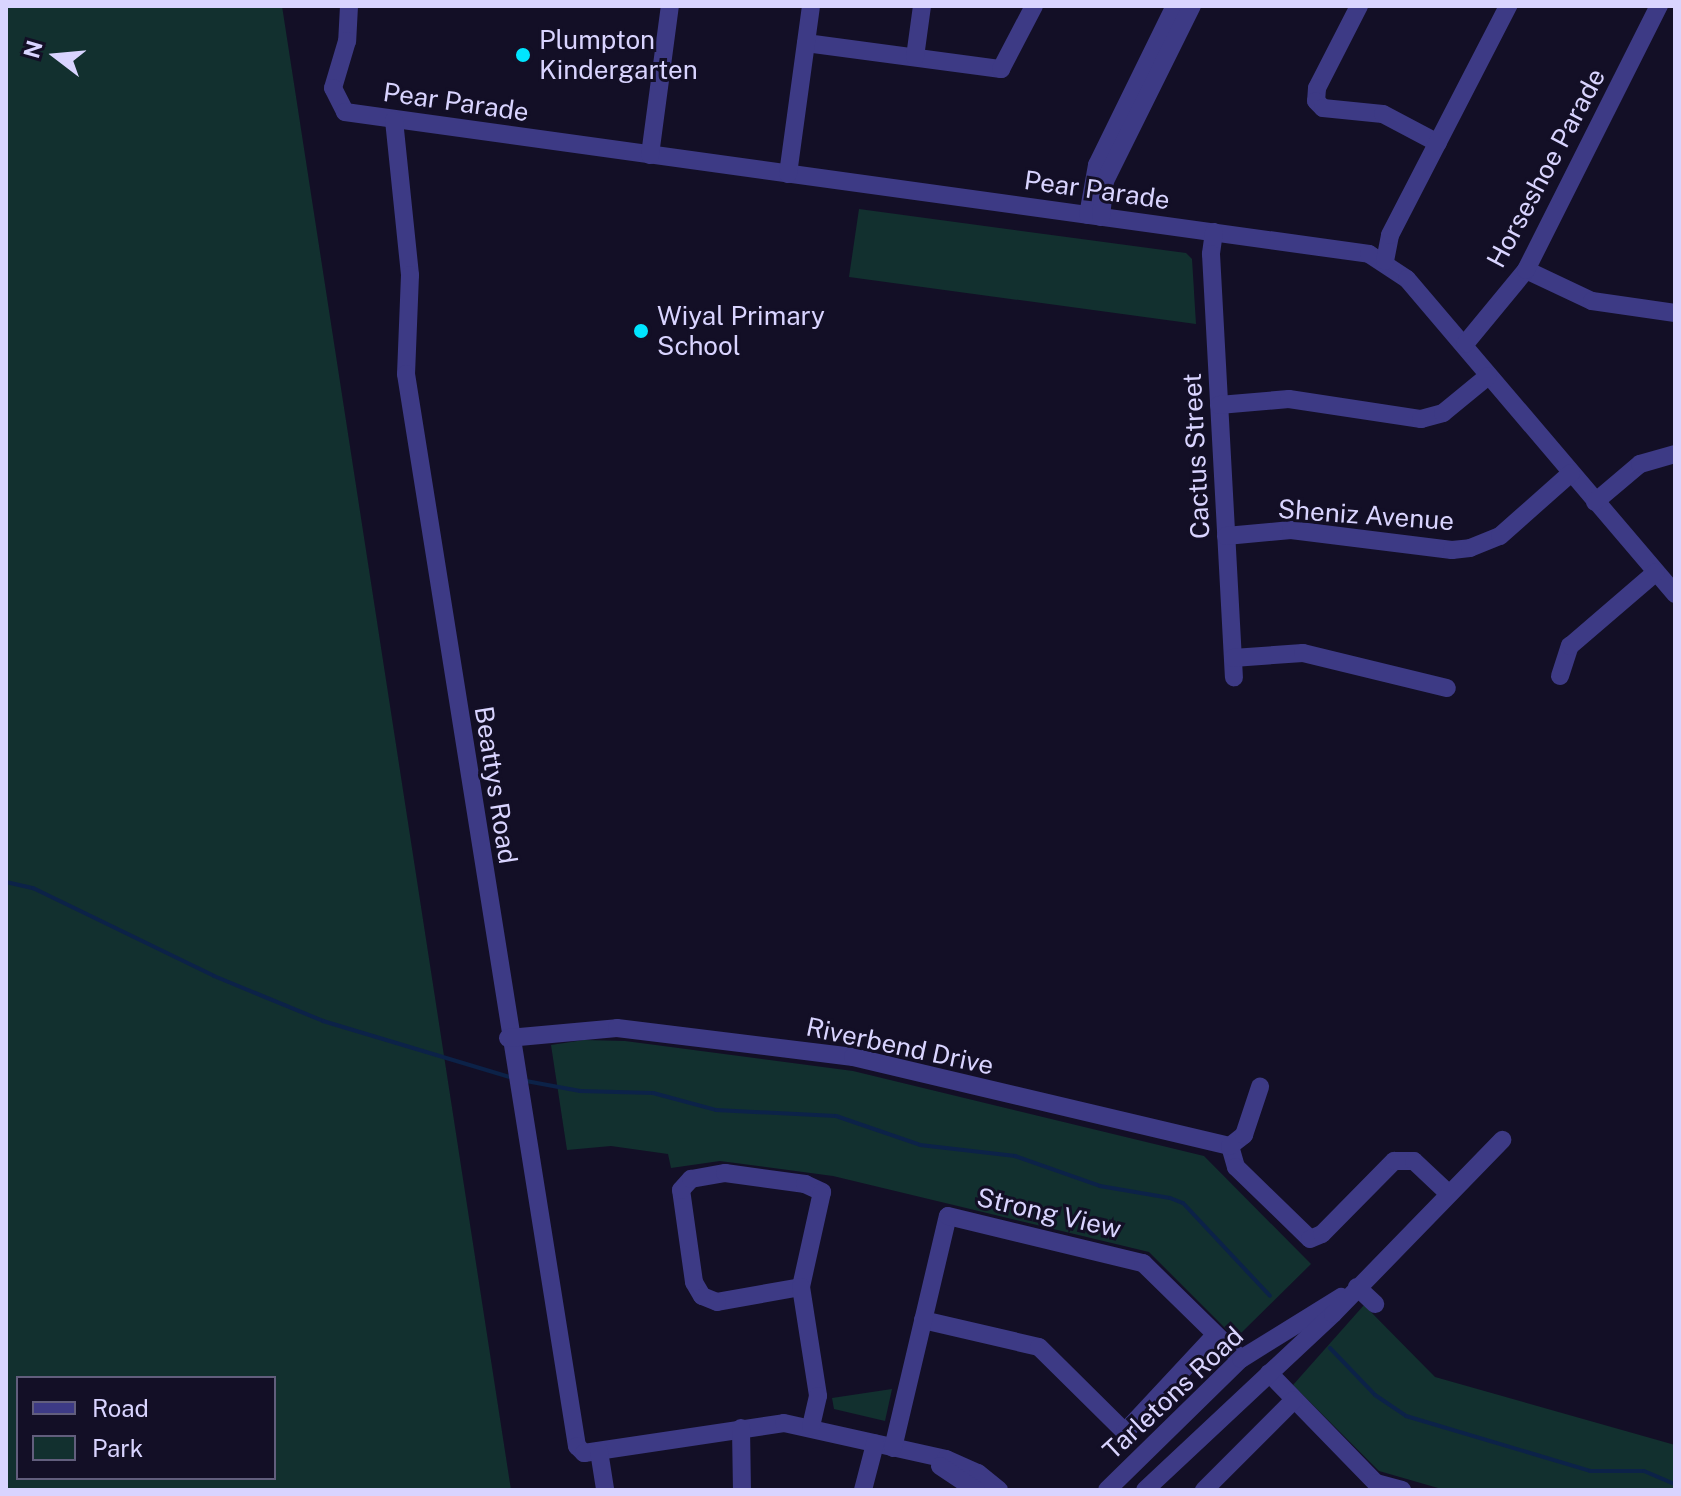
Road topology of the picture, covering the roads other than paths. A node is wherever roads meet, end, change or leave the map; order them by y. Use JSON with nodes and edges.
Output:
{"nodes":[{"id":1,"x":349,"y":6,"type":"edge"},
{"id":2,"x":670,"y":6,"type":"edge"},
{"id":3,"x":811,"y":6,"type":"edge"},
{"id":4,"x":922,"y":6,"type":"edge"},
{"id":5,"x":1034,"y":6,"type":"edge"},
{"id":6,"x":1175,"y":6,"type":"edge"},
{"id":7,"x":1192,"y":6,"type":"edge"},
{"id":8,"x":1359,"y":6,"type":"edge"},
{"id":9,"x":1508,"y":6,"type":"edge"},
{"id":10,"x":1655,"y":7,"type":"edge"},
{"id":11,"x":806,"y":43,"type":"junction"},
{"id":12,"x":915,"y":57,"type":"junction"},
{"id":13,"x":394,"y":120,"type":"junction"},
{"id":14,"x":1438,"y":143,"type":"junction"},
{"id":15,"x":650,"y":155,"type":"junction"},
{"id":16,"x":788,"y":174,"type":"junction"},
{"id":17,"x":1095,"y":216,"type":"junction"},
{"id":18,"x":1214,"y":232,"type":"junction"},
{"id":19,"x":1385,"y":261,"type":"junction"},
{"id":20,"x":1526,"y":270,"type":"junction"},
{"id":21,"x":1675,"y":313,"type":"edge"},
{"id":22,"x":1465,"y":344,"type":"junction"},
{"id":23,"x":1488,"y":376,"type":"junction"},
{"id":24,"x":1219,"y":405,"type":"junction"},
{"id":25,"x":1675,"y":454,"type":"edge"},
{"id":26,"x":1571,"y":473,"type":"junction"},
{"id":27,"x":1595,"y":502,"type":"junction"},
{"id":28,"x":1226,"y":536,"type":"junction"},
{"id":29,"x":1656,"y":572,"type":"junction"},
{"id":30,"x":1675,"y":594,"type":"edge"},
{"id":31,"x":1233,"y":658,"type":"junction"},
{"id":32,"x":1560,"y":676,"type":"dead end"},
{"id":33,"x":1234,"y":677,"type":"dead end"},
{"id":34,"x":1447,"y":688,"type":"dead end"},
{"id":35,"x":508,"y":1038,"type":"junction"},
{"id":36,"x":1260,"y":1087,"type":"dead end"},
{"id":37,"x":1502,"y":1140,"type":"dead end"},
{"id":38,"x":1230,"y":1146,"type":"junction"},
{"id":39,"x":1449,"y":1194,"type":"junction"},
{"id":40,"x":801,"y":1287,"type":"junction"},
{"id":41,"x":1357,"y":1287,"type":"junction"},
{"id":42,"x":1375,"y":1304,"type":"dead end"},
{"id":43,"x":923,"y":1320,"type":"junction"},
{"id":44,"x":1215,"y":1335,"type":"junction"},
{"id":45,"x":1241,"y":1359,"type":"junction"},
{"id":46,"x":1269,"y":1373,"type":"junction"},
{"id":47,"x":1294,"y":1400,"type":"junction"},
{"id":48,"x":811,"y":1426,"type":"junction"},
{"id":49,"x":741,"y":1428,"type":"junction"},
{"id":50,"x":884,"y":1446,"type":"junction"},
{"id":51,"x":591,"y":1452,"type":"junction"},
{"id":52,"x":913,"y":1453,"type":"junction"},
{"id":53,"x":605,"y":1490,"type":"edge"},
{"id":54,"x":742,"y":1490,"type":"edge"},
{"id":55,"x":863,"y":1490,"type":"edge"},
{"id":56,"x":976,"y":1490,"type":"edge"},
{"id":57,"x":999,"y":1490,"type":"edge"},
{"id":58,"x":1107,"y":1490,"type":"edge"},
{"id":59,"x":1145,"y":1490,"type":"edge"},
{"id":60,"x":1204,"y":1490,"type":"edge"},
{"id":61,"x":1402,"y":1490,"type":"edge"}],
"edges":[{"from":1,"to":13,"type":"street","name":"Pear Parade"},
{"from":2,"to":15,"type":"street"},
{"from":3,"to":11,"type":"street"},
{"from":4,"to":12,"type":"street"},
{"from":5,"to":12,"type":"street"},
{"from":6,"to":17,"type":"street"},
{"from":7,"to":17,"type":"street"},
{"from":8,"to":14,"type":"street"},
{"from":9,"to":14,"type":"street"},
{"from":10,"to":20,"type":"street","name":"Horseshoe Parade"},
{"from":11,"to":12,"type":"street"},
{"from":11,"to":16,"type":"street"},
{"from":13,"to":15,"type":"street","name":"Pear Parade"},
{"from":13,"to":35,"type":"street","name":"Beattys Road"},
{"from":14,"to":19,"type":"street"},
{"from":15,"to":16,"type":"street","name":"Pear Parade"},
{"from":16,"to":17,"type":"street","name":"Pear Parade"},
{"from":17,"to":18,"type":"street","name":"Pear Parade"},
{"from":18,"to":19,"type":"street","name":"Pear Parade"},
{"from":18,"to":24,"type":"street","name":"Cactus Street"},
{"from":19,"to":22,"type":"street"},
{"from":20,"to":21,"type":"street"},
{"from":20,"to":22,"type":"street","name":"Horseshoe Parade"},
{"from":22,"to":23,"type":"street"},
{"from":23,"to":24,"type":"street"},
{"from":23,"to":26,"type":"street"},
{"from":24,"to":28,"type":"street","name":"Cactus Street"},
{"from":25,"to":27,"type":"street"},
{"from":26,"to":27,"type":"street"},
{"from":26,"to":28,"type":"street","name":"Sheniz Avenue"},
{"from":27,"to":29,"type":"street"},
{"from":28,"to":31,"type":"street","name":"Cactus Street"},
{"from":29,"to":30,"type":"street"},
{"from":29,"to":32,"type":"street"},
{"from":31,"to":33,"type":"street","name":"Cactus Street"},
{"from":31,"to":34,"type":"street"},
{"from":35,"to":38,"type":"street","name":"Riverbend Drive"},
{"from":35,"to":51,"type":"street","name":"Beattys Road"},
{"from":36,"to":38,"type":"street"},
{"from":37,"to":39,"type":"street","name":"Tarletons Road"},
{"from":38,"to":39,"type":"street"},
{"from":39,"to":41,"type":"street","name":"Tarletons Road"},
{"from":40,"to":40,"type":"street"},
{"from":40,"to":48,"type":"street"},
{"from":41,"to":42,"type":"street"},
{"from":41,"to":45,"type":"street","name":"Tarletons Road"},
{"from":41,"to":46,"type":"street","name":"Tarletons Road"},
{"from":43,"to":44,"type":"street"},
{"from":43,"to":44,"type":"street","name":"Strong View"},
{"from":43,"to":50,"type":"street","name":"Strong View"},
{"from":44,"to":45,"type":"street","name":"Strong View"},
{"from":45,"to":58,"type":"street","name":"Tarletons Road"},
{"from":46,"to":47,"type":"street"},
{"from":46,"to":59,"type":"street","name":"Tarletons Road"},
{"from":47,"to":60,"type":"street"},
{"from":47,"to":61,"type":"street"},
{"from":48,"to":49,"type":"street"},
{"from":48,"to":50,"type":"street"},
{"from":49,"to":51,"type":"street"},
{"from":49,"to":54,"type":"street"},
{"from":50,"to":52,"type":"street"},
{"from":50,"to":55,"type":"street","name":"Strong View"},
{"from":51,"to":53,"type":"street","name":"Beattys Road"},
{"from":52,"to":56,"type":"street"},
{"from":52,"to":57,"type":"street"}]}
